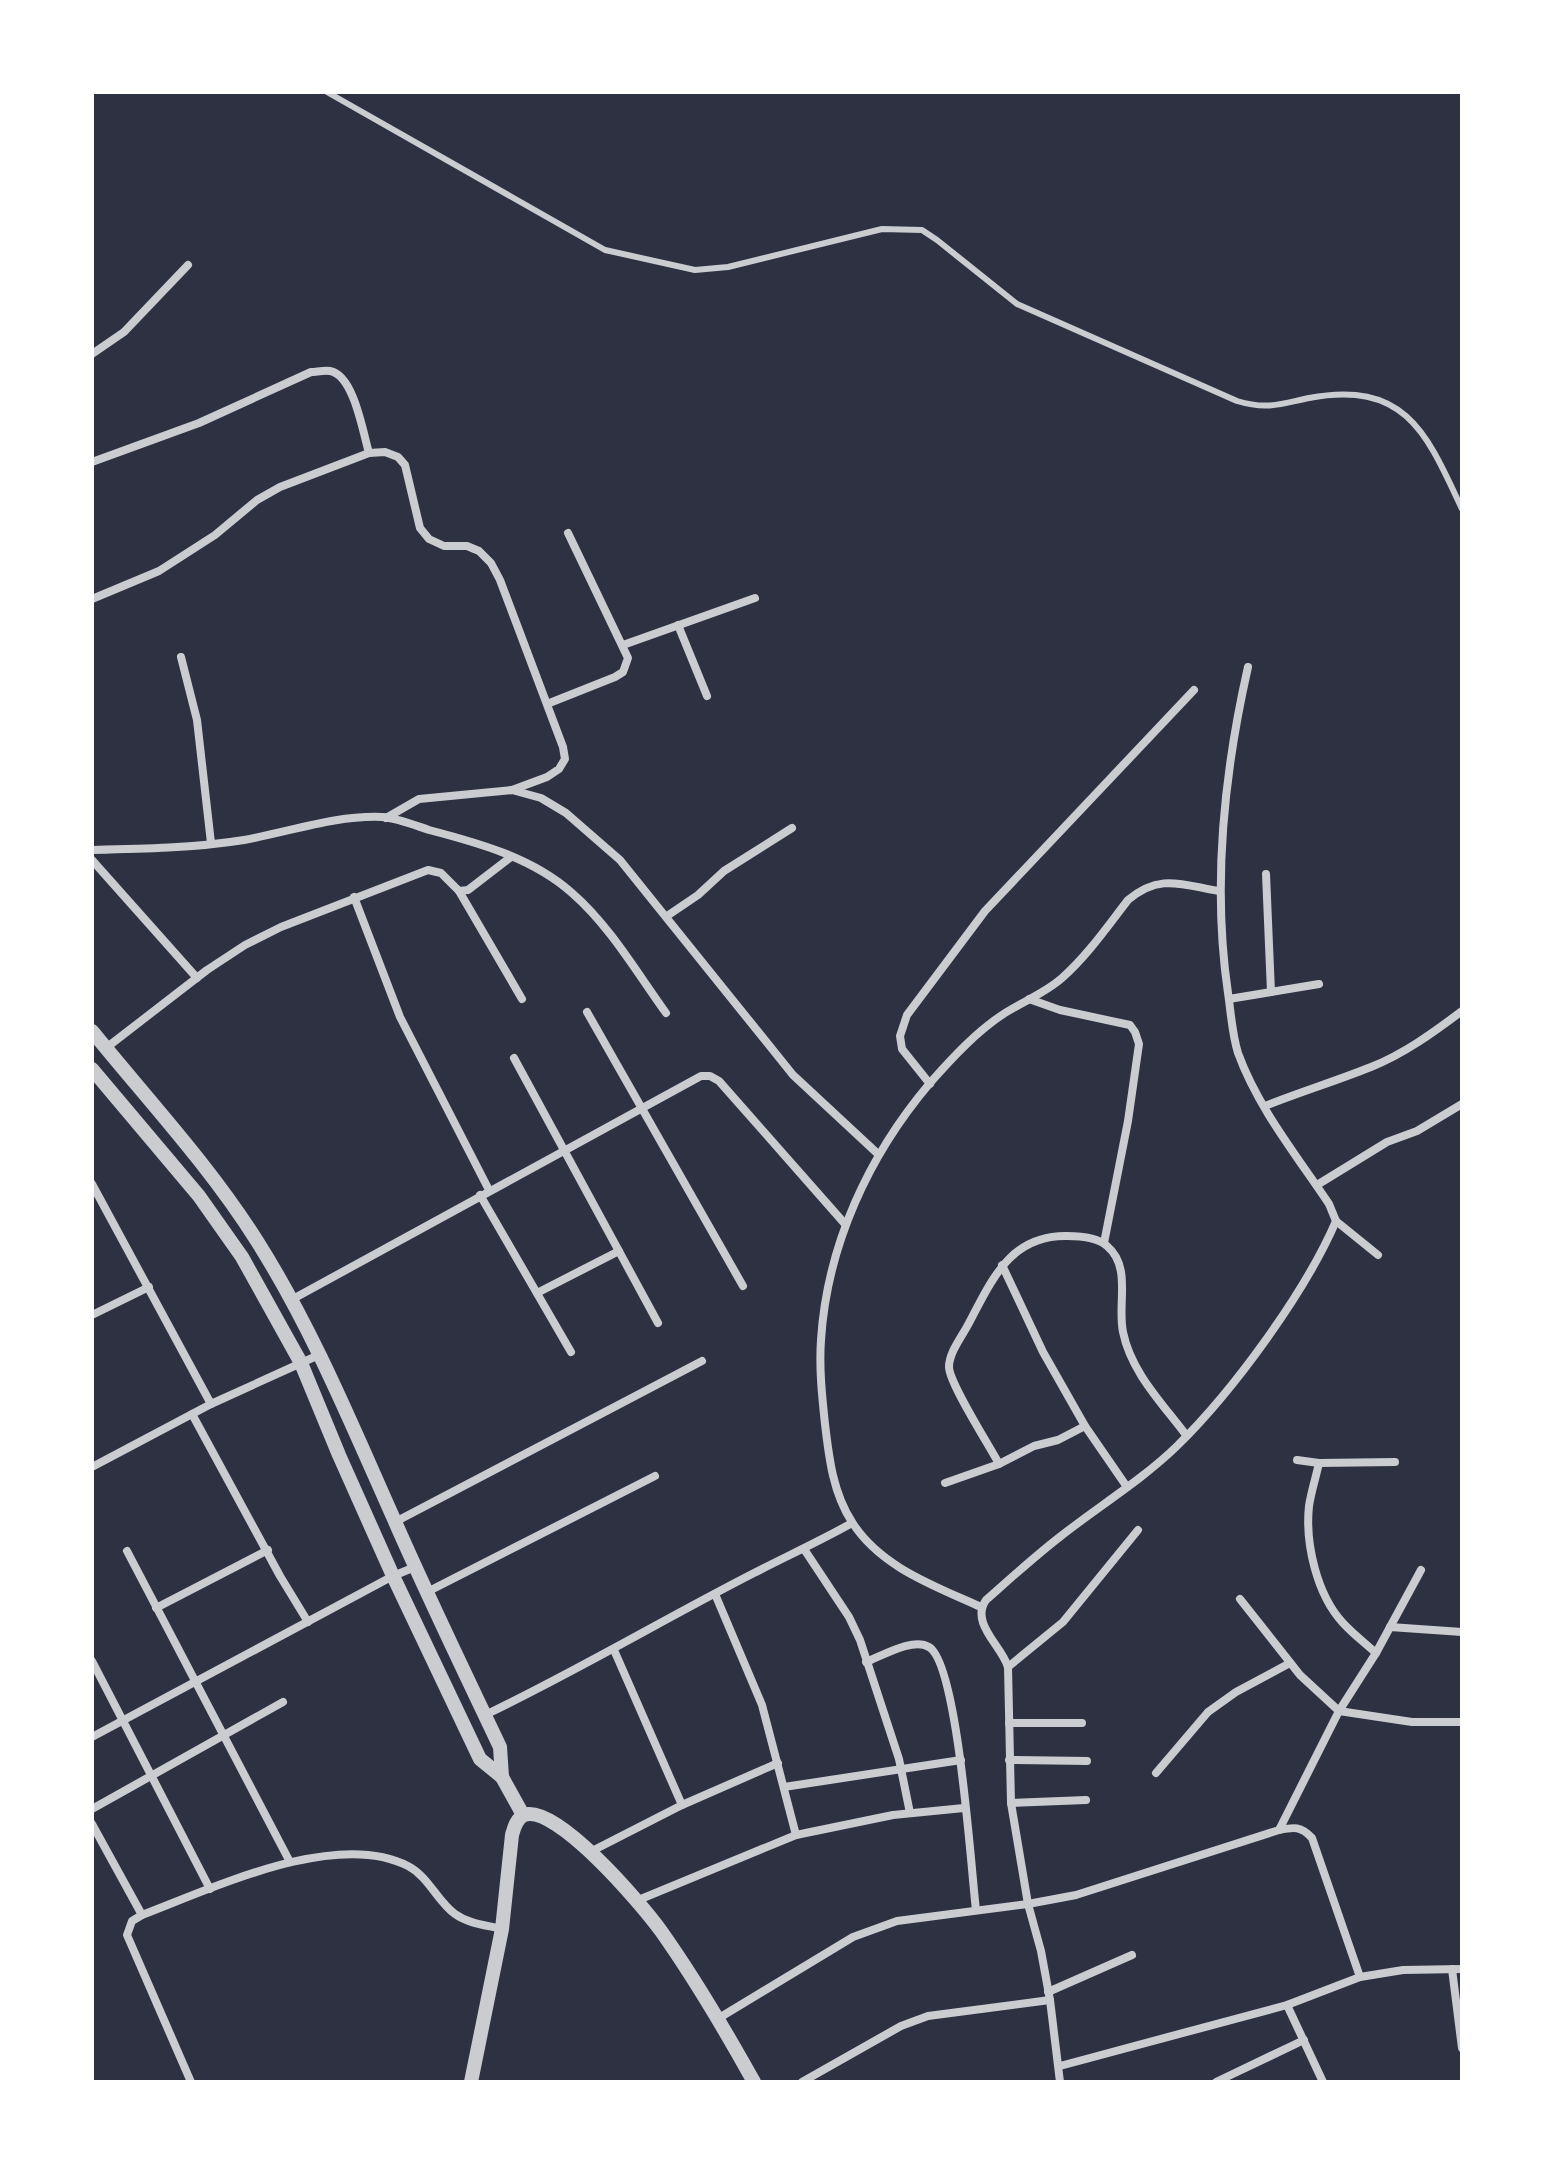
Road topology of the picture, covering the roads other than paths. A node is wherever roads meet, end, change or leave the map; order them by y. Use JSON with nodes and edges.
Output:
{"nodes":[{"id":1,"x":327,"y":92,"type":"edge"},
{"id":2,"x":188,"y":265,"type":"dead end"},
{"id":3,"x":92,"y":354,"type":"edge"},
{"id":4,"x":369,"y":453,"type":"junction"},
{"id":5,"x":92,"y":462,"type":"edge"},
{"id":6,"x":1462,"y":509,"type":"edge"},
{"id":7,"x":568,"y":533,"type":"dead end"},
{"id":8,"x":755,"y":598,"type":"dead end"},
{"id":9,"x":92,"y":599,"type":"edge"},
{"id":10,"x":678,"y":625,"type":"junction"},
{"id":11,"x":623,"y":645,"type":"junction"},
{"id":12,"x":181,"y":657,"type":"dead end"},
{"id":13,"x":1248,"y":667,"type":"dead end"},
{"id":14,"x":1194,"y":690,"type":"dead end"},
{"id":15,"x":707,"y":696,"type":"dead end"},
{"id":16,"x":547,"y":704,"type":"junction"},
{"id":17,"x":512,"y":790,"type":"junction"},
{"id":18,"x":386,"y":818,"type":"junction"},
{"id":19,"x":792,"y":828,"type":"dead end"},
{"id":20,"x":211,"y":843,"type":"junction"},
{"id":21,"x":94,"y":854,"type":"edge"},
{"id":22,"x":511,"y":857,"type":"junction"},
{"id":23,"x":1266,"y":874,"type":"dead end"},
{"id":24,"x":459,"y":891,"type":"junction"},
{"id":25,"x":1219,"y":891,"type":"junction"},
{"id":26,"x":354,"y":897,"type":"junction"},
{"id":27,"x":667,"y":916,"type":"junction"},
{"id":28,"x":197,"y":978,"type":"junction"},
{"id":29,"x":1319,"y":984,"type":"dead end"},
{"id":30,"x":1271,"y":992,"type":"junction"},
{"id":31,"x":522,"y":999,"type":"dead end"},
{"id":32,"x":1029,"y":999,"type":"junction"},
{"id":33,"x":1229,"y":999,"type":"junction"},
{"id":34,"x":1462,"y":1011,"type":"edge"},
{"id":35,"x":587,"y":1012,"type":"dead end"},
{"id":36,"x":666,"y":1013,"type":"dead end"},
{"id":37,"x":92,"y":1031,"type":"edge"},
{"id":38,"x":106,"y":1048,"type":"junction"},
{"id":39,"x":514,"y":1058,"type":"dead end"},
{"id":40,"x":92,"y":1069,"type":"edge"},
{"id":41,"x":930,"y":1084,"type":"junction"},
{"id":42,"x":1462,"y":1104,"type":"edge"},
{"id":43,"x":1265,"y":1106,"type":"junction"},
{"id":44,"x":641,"y":1109,"type":"junction"},
{"id":45,"x":565,"y":1150,"type":"junction"},
{"id":46,"x":878,"y":1154,"type":"junction"},
{"id":47,"x":92,"y":1184,"type":"edge"},
{"id":48,"x":1317,"y":1185,"type":"junction"},
{"id":49,"x":484,"y":1193,"type":"junction"},
{"id":50,"x":102,"y":1203,"type":"junction"},
{"id":51,"x":92,"y":1209,"type":"edge"},
{"id":52,"x":1336,"y":1221,"type":"junction"},
{"id":53,"x":845,"y":1224,"type":"junction"},
{"id":54,"x":1104,"y":1243,"type":"junction"},
{"id":55,"x":619,"y":1251,"type":"junction"},
{"id":56,"x":1378,"y":1255,"type":"dead end"},
{"id":57,"x":1002,"y":1265,"type":"junction"},
{"id":58,"x":743,"y":1286,"type":"dead end"},
{"id":59,"x":149,"y":1287,"type":"junction"},
{"id":60,"x":537,"y":1293,"type":"junction"},
{"id":61,"x":291,"y":1300,"type":"junction"},
{"id":62,"x":92,"y":1315,"type":"edge"},
{"id":63,"x":658,"y":1323,"type":"dead end"},
{"id":64,"x":571,"y":1352,"type":"dead end"},
{"id":65,"x":321,"y":1354,"type":"junction"},
{"id":66,"x":702,"y":1361,"type":"dead end"},
{"id":67,"x":301,"y":1363,"type":"junction"},
{"id":68,"x":211,"y":1404,"type":"junction"},
{"id":69,"x":192,"y":1414,"type":"junction"},
{"id":70,"x":1085,"y":1426,"type":"junction"},
{"id":71,"x":1186,"y":1435,"type":"junction"},
{"id":72,"x":1297,"y":1460,"type":"dead end"},
{"id":73,"x":1395,"y":1462,"type":"dead end"},
{"id":74,"x":1319,"y":1463,"type":"junction"},
{"id":75,"x":999,"y":1464,"type":"junction"},
{"id":76,"x":92,"y":1467,"type":"edge"},
{"id":77,"x":655,"y":1476,"type":"dead end"},
{"id":78,"x":945,"y":1483,"type":"dead end"},
{"id":79,"x":1127,"y":1487,"type":"junction"},
{"id":80,"x":395,"y":1522,"type":"junction"},
{"id":81,"x":852,"y":1523,"type":"junction"},
{"id":82,"x":1138,"y":1530,"type":"dead end"},
{"id":83,"x":804,"y":1549,"type":"junction"},
{"id":84,"x":268,"y":1550,"type":"junction"},
{"id":85,"x":127,"y":1551,"type":"dead end"},
{"id":86,"x":415,"y":1567,"type":"junction"},
{"id":87,"x":1421,"y":1570,"type":"dead end"},
{"id":88,"x":393,"y":1576,"type":"junction"},
{"id":89,"x":427,"y":1592,"type":"junction"},
{"id":90,"x":715,"y":1594,"type":"junction"},
{"id":91,"x":1240,"y":1599,"type":"dead end"},
{"id":92,"x":981,"y":1607,"type":"junction"},
{"id":93,"x":156,"y":1608,"type":"junction"},
{"id":94,"x":308,"y":1622,"type":"junction"},
{"id":95,"x":1390,"y":1627,"type":"junction"},
{"id":96,"x":1462,"y":1632,"type":"edge"},
{"id":97,"x":614,"y":1650,"type":"junction"},
{"id":98,"x":1376,"y":1653,"type":"junction"},
{"id":99,"x":92,"y":1661,"type":"edge"},
{"id":100,"x":866,"y":1662,"type":"junction"},
{"id":101,"x":1290,"y":1663,"type":"junction"},
{"id":102,"x":1008,"y":1667,"type":"junction"},
{"id":103,"x":195,"y":1682,"type":"junction"},
{"id":104,"x":283,"y":1702,"type":"dead end"},
{"id":105,"x":1339,"y":1711,"type":"junction"},
{"id":106,"x":485,"y":1715,"type":"junction"},
{"id":107,"x":123,"y":1720,"type":"junction"},
{"id":108,"x":1462,"y":1722,"type":"edge"},
{"id":109,"x":1009,"y":1723,"type":"junction"},
{"id":110,"x":1082,"y":1723,"type":"dead end"},
{"id":111,"x":223,"y":1736,"type":"junction"},
{"id":112,"x":92,"y":1737,"type":"edge"},
{"id":113,"x":961,"y":1760,"type":"junction"},
{"id":114,"x":1009,"y":1760,"type":"junction"},
{"id":115,"x":1087,"y":1761,"type":"dead end"},
{"id":116,"x":778,"y":1763,"type":"junction"},
{"id":117,"x":901,"y":1769,"type":"junction"},
{"id":118,"x":1156,"y":1773,"type":"dead end"},
{"id":119,"x":152,"y":1776,"type":"junction"},
{"id":120,"x":502,"y":1777,"type":"junction"},
{"id":121,"x":784,"y":1787,"type":"junction"},
{"id":122,"x":1086,"y":1800,"type":"dead end"},
{"id":123,"x":1011,"y":1803,"type":"junction"},
{"id":124,"x":682,"y":1805,"type":"junction"},
{"id":125,"x":964,"y":1808,"type":"junction"},
{"id":126,"x":92,"y":1809,"type":"edge"},
{"id":127,"x":910,"y":1813,"type":"junction"},
{"id":128,"x":523,"y":1815,"type":"junction"},
{"id":129,"x":92,"y":1824,"type":"edge"},
{"id":130,"x":1279,"y":1830,"type":"junction"},
{"id":131,"x":796,"y":1835,"type":"junction"},
{"id":132,"x":590,"y":1852,"type":"junction"},
{"id":133,"x":290,"y":1862,"type":"junction"},
{"id":134,"x":210,"y":1889,"type":"junction"},
{"id":135,"x":636,"y":1901,"type":"junction"},
{"id":136,"x":1028,"y":1904,"type":"junction"},
{"id":137,"x":976,"y":1910,"type":"junction"},
{"id":138,"x":142,"y":1915,"type":"junction"},
{"id":139,"x":502,"y":1929,"type":"junction"},
{"id":140,"x":1132,"y":1955,"type":"dead end"},
{"id":141,"x":1457,"y":1969,"type":"edge"},
{"id":142,"x":1360,"y":1977,"type":"junction"},
{"id":143,"x":1049,"y":1996,"type":"junction"},
{"id":144,"x":1287,"y":2005,"type":"junction"},
{"id":145,"x":719,"y":2018,"type":"junction"},
{"id":146,"x":1304,"y":2040,"type":"junction"},
{"id":147,"x":1462,"y":2048,"type":"edge"},
{"id":148,"x":1060,"y":2066,"type":"junction"},
{"id":149,"x":191,"y":2082,"type":"edge"},
{"id":150,"x":471,"y":2082,"type":"edge"},
{"id":151,"x":754,"y":2082,"type":"edge"},
{"id":152,"x":802,"y":2082,"type":"edge"},
{"id":153,"x":1060,"y":2082,"type":"edge"},
{"id":154,"x":1216,"y":2082,"type":"edge"},
{"id":155,"x":1323,"y":2082,"type":"edge"}],
"edges":[{"from":1,"to":6,"type":"lane"},
{"from":2,"to":3,"type":"street"},
{"from":4,"to":5,"type":"street"},
{"from":4,"to":9,"type":"street"},
{"from":4,"to":16,"type":"street"},
{"from":7,"to":11,"type":"street"},
{"from":8,"to":10,"type":"street"},
{"from":10,"to":11,"type":"street"},
{"from":10,"to":15,"type":"street"},
{"from":11,"to":16,"type":"street"},
{"from":12,"to":20,"type":"street"},
{"from":13,"to":25,"type":"street"},
{"from":14,"to":41,"type":"street"},
{"from":16,"to":17,"type":"street"},
{"from":17,"to":18,"type":"street"},
{"from":17,"to":27,"type":"street"},
{"from":18,"to":20,"type":"street"},
{"from":18,"to":22,"type":"street"},
{"from":19,"to":27,"type":"street"},
{"from":20,"to":21,"type":"street"},
{"from":21,"to":28,"type":"street"},
{"from":22,"to":24,"type":"street"},
{"from":22,"to":36,"type":"street"},
{"from":23,"to":30,"type":"street"},
{"from":24,"to":26,"type":"street"},
{"from":24,"to":31,"type":"street"},
{"from":25,"to":32,"type":"street"},
{"from":25,"to":33,"type":"street"},
{"from":26,"to":28,"type":"street"},
{"from":26,"to":49,"type":"street"},
{"from":27,"to":46,"type":"street"},
{"from":28,"to":38,"type":"street"},
{"from":29,"to":30,"type":"street"},
{"from":30,"to":33,"type":"street"},
{"from":32,"to":41,"type":"street"},
{"from":32,"to":54,"type":"street"},
{"from":33,"to":43,"type":"street"},
{"from":34,"to":43,"type":"street"},
{"from":35,"to":44,"type":"street"},
{"from":37,"to":38,"type":"street"},
{"from":38,"to":61,"type":"street"},
{"from":39,"to":45,"type":"street"},
{"from":40,"to":67,"type":"street"},
{"from":41,"to":46,"type":"street"},
{"from":42,"to":48,"type":"street"},
{"from":43,"to":48,"type":"street"},
{"from":44,"to":45,"type":"street"},
{"from":44,"to":53,"type":"street"},
{"from":44,"to":58,"type":"street"},
{"from":45,"to":49,"type":"street"},
{"from":45,"to":55,"type":"street"},
{"from":46,"to":53,"type":"street"},
{"from":47,"to":50,"type":"street"},
{"from":48,"to":52,"type":"street"},
{"from":49,"to":60,"type":"street"},
{"from":49,"to":61,"type":"street"},
{"from":50,"to":51,"type":"street"},
{"from":50,"to":59,"type":"street"},
{"from":52,"to":56,"type":"street"},
{"from":52,"to":71,"type":"street"},
{"from":53,"to":81,"type":"street"},
{"from":54,"to":57,"type":"street"},
{"from":54,"to":71,"type":"street"},
{"from":55,"to":60,"type":"street"},
{"from":55,"to":63,"type":"street"},
{"from":57,"to":70,"type":"street"},
{"from":57,"to":75,"type":"street"},
{"from":59,"to":62,"type":"street"},
{"from":59,"to":68,"type":"street"},
{"from":60,"to":64,"type":"street"},
{"from":61,"to":65,"type":"street"},
{"from":65,"to":67,"type":"street"},
{"from":65,"to":80,"type":"street"},
{"from":66,"to":80,"type":"street"},
{"from":67,"to":68,"type":"street"},
{"from":67,"to":88,"type":"street"},
{"from":68,"to":69,"type":"street"},
{"from":69,"to":76,"type":"street"},
{"from":69,"to":84,"type":"street"},
{"from":70,"to":75,"type":"street"},
{"from":70,"to":79,"type":"street"},
{"from":71,"to":79,"type":"street"},
{"from":72,"to":74,"type":"street"},
{"from":73,"to":74,"type":"street"},
{"from":74,"to":98,"type":"street"},
{"from":75,"to":78,"type":"street"},
{"from":77,"to":89,"type":"street"},
{"from":79,"to":92,"type":"street"},
{"from":80,"to":86,"type":"street"},
{"from":81,"to":83,"type":"street"},
{"from":81,"to":92,"type":"street"},
{"from":82,"to":102,"type":"street"},
{"from":83,"to":90,"type":"street"},
{"from":83,"to":100,"type":"street"},
{"from":84,"to":93,"type":"street"},
{"from":84,"to":94,"type":"street"},
{"from":85,"to":93,"type":"street"},
{"from":86,"to":88,"type":"street"},
{"from":86,"to":89,"type":"street"},
{"from":87,"to":95,"type":"street"},
{"from":88,"to":94,"type":"street"},
{"from":88,"to":120,"type":"street"},
{"from":89,"to":106,"type":"street"},
{"from":90,"to":97,"type":"street"},
{"from":90,"to":116,"type":"street"},
{"from":91,"to":101,"type":"street"},
{"from":92,"to":102,"type":"street"},
{"from":93,"to":103,"type":"street"},
{"from":94,"to":103,"type":"street"},
{"from":95,"to":96,"type":"street"},
{"from":95,"to":98,"type":"street"},
{"from":97,"to":106,"type":"street"},
{"from":97,"to":124,"type":"street"},
{"from":98,"to":105,"type":"street"},
{"from":99,"to":107,"type":"street"},
{"from":100,"to":113,"type":"street"},
{"from":100,"to":117,"type":"street"},
{"from":101,"to":105,"type":"street"},
{"from":101,"to":118,"type":"street"},
{"from":102,"to":109,"type":"street"},
{"from":103,"to":107,"type":"street"},
{"from":103,"to":111,"type":"street"},
{"from":104,"to":111,"type":"street"},
{"from":105,"to":108,"type":"street"},
{"from":105,"to":130,"type":"street"},
{"from":106,"to":120,"type":"street"},
{"from":107,"to":112,"type":"street"},
{"from":107,"to":119,"type":"street"},
{"from":109,"to":110,"type":"street"},
{"from":109,"to":114,"type":"street"},
{"from":111,"to":119,"type":"street"},
{"from":111,"to":133,"type":"street"},
{"from":113,"to":117,"type":"street"},
{"from":113,"to":125,"type":"street"},
{"from":114,"to":115,"type":"street"},
{"from":114,"to":123,"type":"street"},
{"from":116,"to":121,"type":"street"},
{"from":116,"to":124,"type":"street"},
{"from":117,"to":121,"type":"street"},
{"from":117,"to":127,"type":"street"},
{"from":119,"to":126,"type":"street"},
{"from":119,"to":134,"type":"street"},
{"from":120,"to":128,"type":"street"},
{"from":121,"to":131,"type":"street"},
{"from":122,"to":123,"type":"street"},
{"from":123,"to":136,"type":"street"},
{"from":124,"to":132,"type":"street"},
{"from":125,"to":127,"type":"street"},
{"from":125,"to":137,"type":"street"},
{"from":127,"to":131,"type":"street"},
{"from":128,"to":132,"type":"street"},
{"from":128,"to":139,"type":"street"},
{"from":129,"to":138,"type":"street"},
{"from":130,"to":136,"type":"street"},
{"from":130,"to":142,"type":"street"},
{"from":131,"to":135,"type":"street"},
{"from":132,"to":135,"type":"street"},
{"from":133,"to":134,"type":"street"},
{"from":133,"to":139,"type":"street"},
{"from":134,"to":138,"type":"street"},
{"from":135,"to":145,"type":"street"},
{"from":136,"to":137,"type":"street"},
{"from":136,"to":143,"type":"street"},
{"from":137,"to":145,"type":"street"},
{"from":138,"to":149,"type":"street"},
{"from":139,"to":150,"type":"street"},
{"from":140,"to":143,"type":"street"},
{"from":141,"to":142,"type":"street"},
{"from":141,"to":147,"type":"street"},
{"from":142,"to":144,"type":"street"},
{"from":143,"to":148,"type":"street"},
{"from":143,"to":152,"type":"street"},
{"from":144,"to":146,"type":"street"},
{"from":144,"to":148,"type":"street"},
{"from":145,"to":151,"type":"street"},
{"from":146,"to":154,"type":"street"},
{"from":146,"to":155,"type":"street"},
{"from":148,"to":153,"type":"street"}]}
